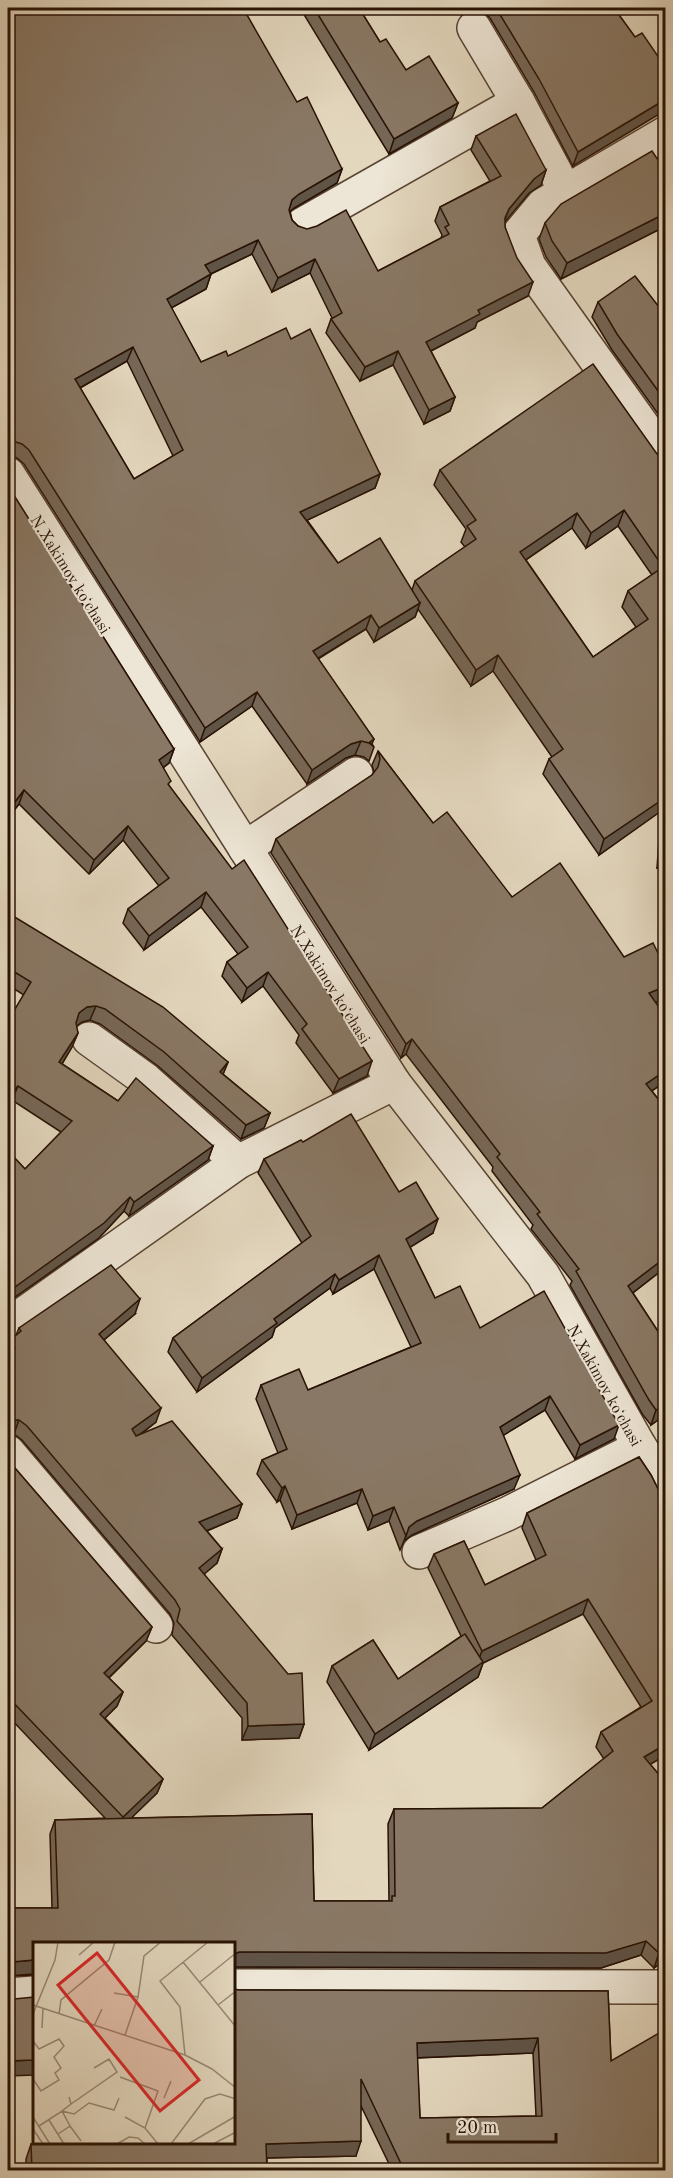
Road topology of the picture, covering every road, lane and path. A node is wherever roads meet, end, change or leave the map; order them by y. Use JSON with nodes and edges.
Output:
{"nodes":[{"id":1,"x":474,"y":28,"type":"dead end"},
{"id":2,"x":518,"y":102,"type":"junction"},
{"id":3,"x":666,"y":133,"type":"edge"},
{"id":4,"x":566,"y":192,"type":"junction"},
{"id":5,"x":303,"y":224,"type":"dead end"},
{"id":6,"x":666,"y":458,"type":"edge"},
{"id":7,"x":8,"y":474,"type":"edge"},
{"id":8,"x":356,"y":774,"type":"dead end"},
{"id":9,"x":245,"y":848,"type":"junction"},
{"id":10,"x":89,"y":1039,"type":"dead end"},
{"id":11,"x":394,"y":1083,"type":"junction"},
{"id":12,"x":238,"y":1162,"type":"junction"},
{"id":13,"x":8,"y":1324,"type":"edge"},
{"id":14,"x":640,"y":1447,"type":"junction"},
{"id":15,"x":8,"y":1452,"type":"edge"},
{"id":16,"x":666,"y":1487,"type":"edge"},
{"id":17,"x":419,"y":1552,"type":"dead end"},
{"id":18,"x":156,"y":1626,"type":"dead end"},
{"id":19,"x":236,"y":1986,"type":"edge"},
{"id":20,"x":666,"y":1987,"type":"edge"},
{"id":21,"x":33,"y":1993,"type":"edge"},
{"id":22,"x":8,"y":1995,"type":"edge"}],
"edges":[{"from":1,"to":2,"type":"street"},
{"from":2,"to":4,"type":"street"},
{"from":2,"to":5,"type":"street"},
{"from":3,"to":4,"type":"street"},
{"from":4,"to":6,"type":"street"},
{"from":7,"to":9,"type":"street","name":"N.Xakimov koʻchasi"},
{"from":8,"to":9,"type":"street"},
{"from":9,"to":11,"type":"street","name":"N.Xakimov koʻchasi"},
{"from":10,"to":12,"type":"street"},
{"from":11,"to":12,"type":"street"},
{"from":11,"to":14,"type":"street","name":"N.Xakimov koʻchasi"},
{"from":12,"to":13,"type":"street"},
{"from":14,"to":16,"type":"street","name":"N.Xakimov koʻchasi"},
{"from":14,"to":17,"type":"street"},
{"from":15,"to":18,"type":"street"},
{"from":19,"to":20,"type":"street"},
{"from":21,"to":22,"type":"street"}]}
